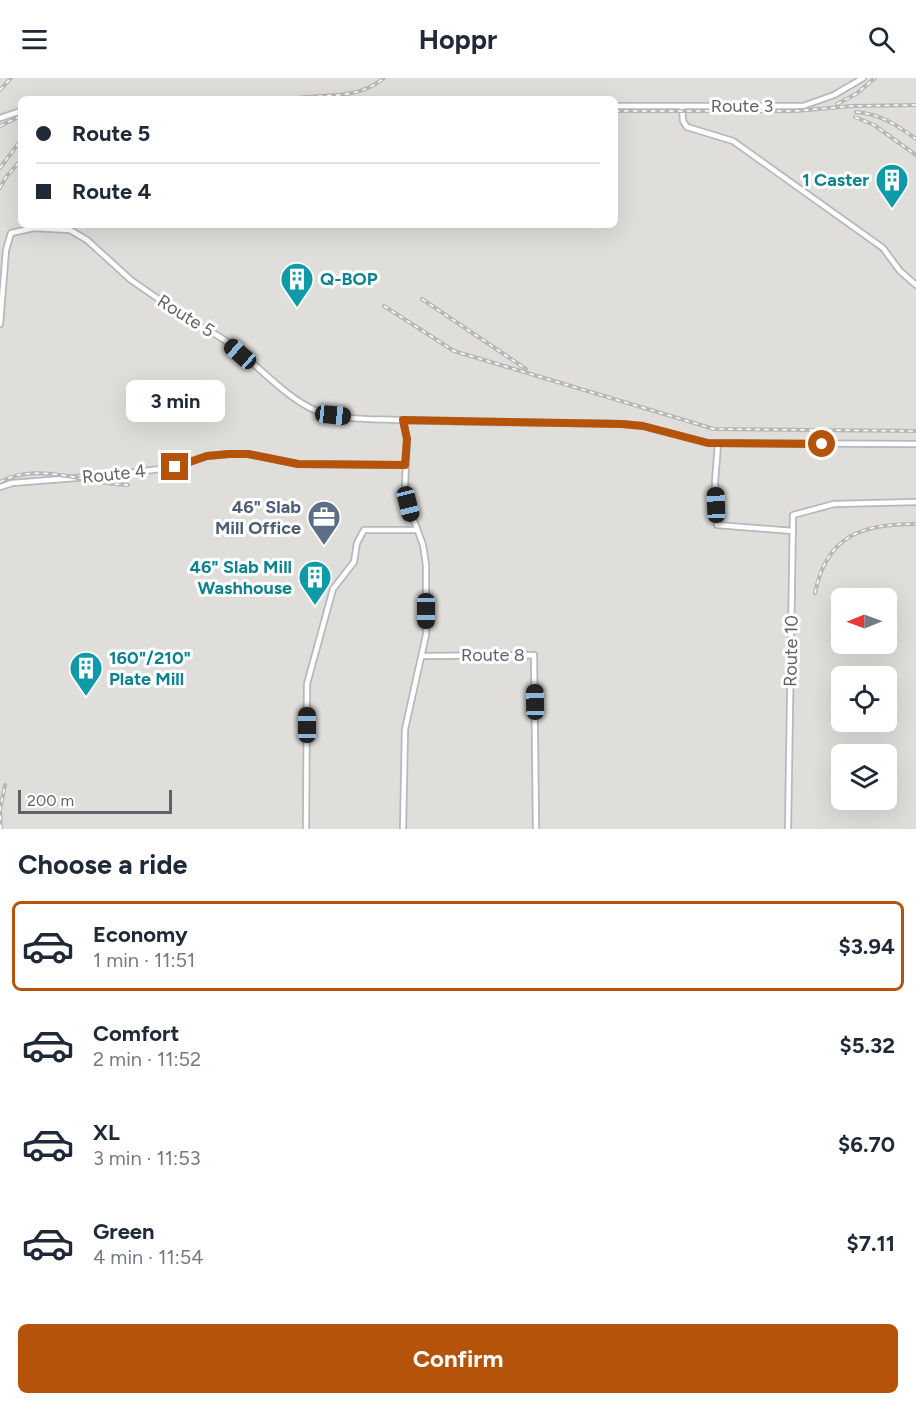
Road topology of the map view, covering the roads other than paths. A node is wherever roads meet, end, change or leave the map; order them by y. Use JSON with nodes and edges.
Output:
{"nodes":[{"id":1,"x":863,"y":78,"type":"edge"},
{"id":2,"x":618,"y":106,"type":"edge"},
{"id":3,"x":682,"y":106,"type":"junction"},
{"id":4,"x":18,"y":112,"type":"edge"},
{"id":5,"x":0,"y":118,"type":"edge"},
{"id":6,"x":916,"y":285,"type":"edge"},
{"id":7,"x":0,"y":324,"type":"edge"},
{"id":8,"x":403,"y":420,"type":"junction"},
{"id":9,"x":718,"y":444,"type":"junction"},
{"id":10,"x":916,"y":444,"type":"edge"},
{"id":11,"x":405,"y":465,"type":"junction"},
{"id":12,"x":0,"y":487,"type":"edge"},
{"id":13,"x":916,"y":502,"type":"edge"},
{"id":14,"x":417,"y":530,"type":"junction"},
{"id":15,"x":793,"y":531,"type":"junction"},
{"id":16,"x":422,"y":656,"type":"junction"},
{"id":17,"x":306,"y":829,"type":"edge"},
{"id":18,"x":403,"y":829,"type":"edge"},
{"id":19,"x":536,"y":829,"type":"edge"},
{"id":20,"x":788,"y":829,"type":"edge"}],
"edges":[{"from":1,"to":3,"type":"street","name":"Route 3"},
{"from":2,"to":3,"type":"street","name":"Route 3"},
{"from":3,"to":6,"type":"street"},
{"from":4,"to":5,"type":"street"},
{"from":7,"to":8,"type":"street","name":"Route 5"},
{"from":8,"to":9,"type":"street","name":"Route 5"},
{"from":8,"to":11,"type":"street"},
{"from":9,"to":10,"type":"street","name":"Route 5"},
{"from":9,"to":15,"type":"street"},
{"from":11,"to":12,"type":"street","name":"Route 4"},
{"from":11,"to":14,"type":"street"},
{"from":13,"to":15,"type":"street"},
{"from":14,"to":16,"type":"street"},
{"from":14,"to":17,"type":"street"},
{"from":15,"to":20,"type":"street","name":"Route 10"},
{"from":16,"to":18,"type":"street"},
{"from":16,"to":19,"type":"street","name":"Route 8"}]}
